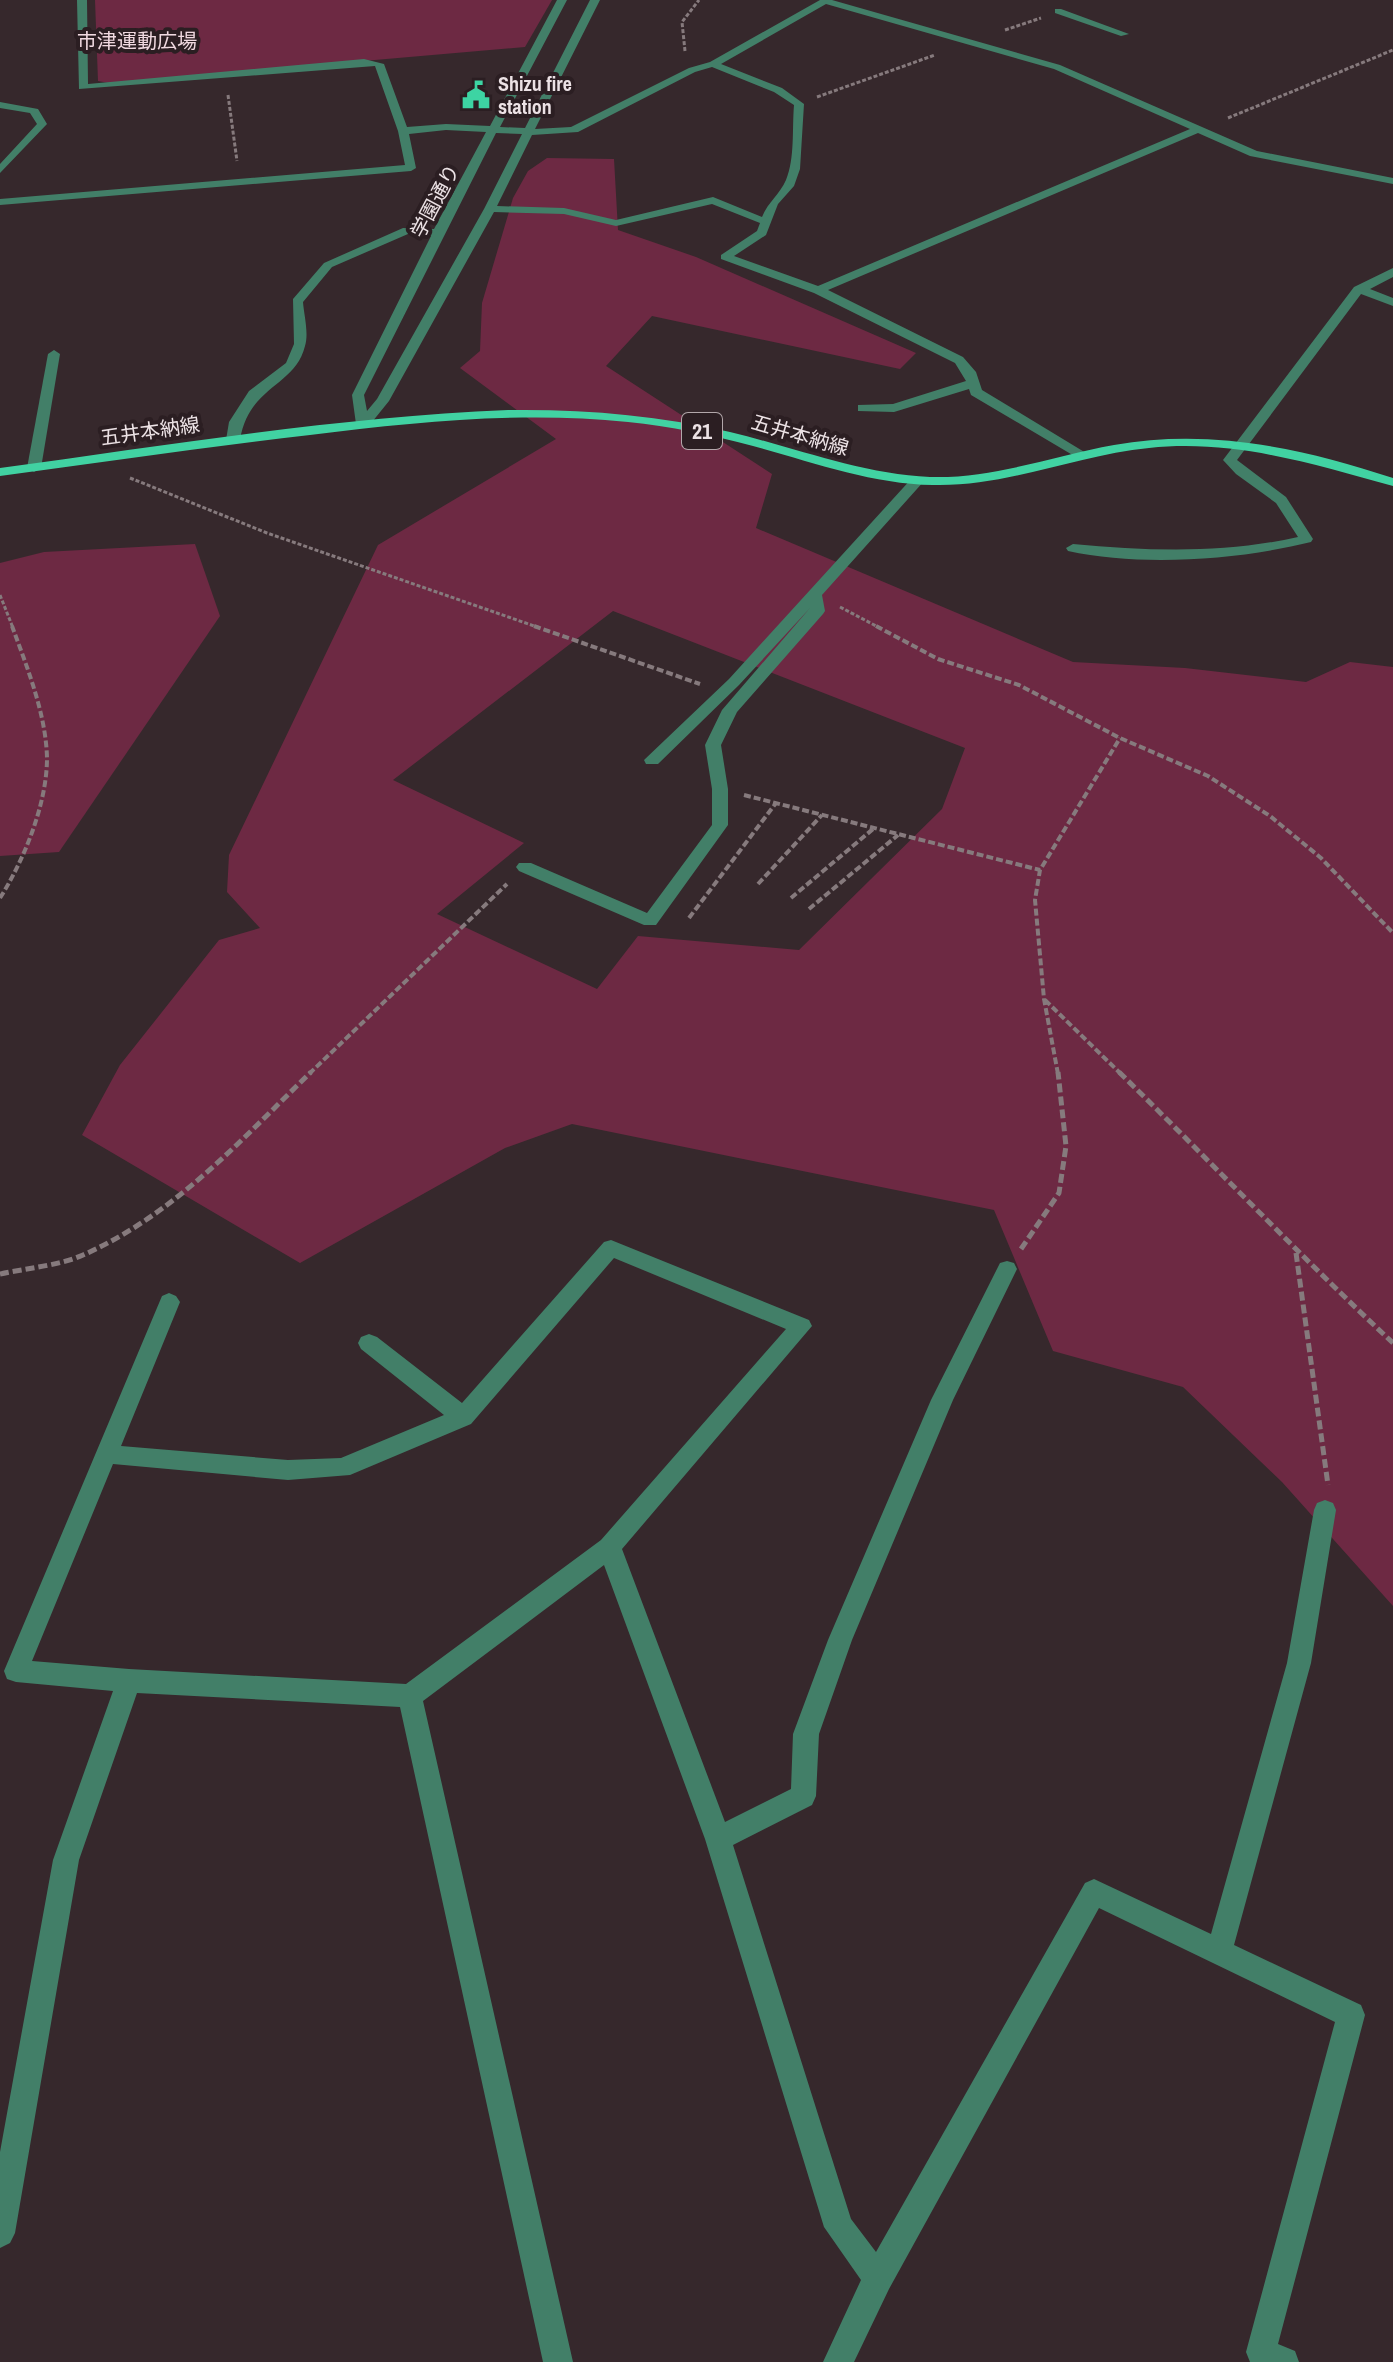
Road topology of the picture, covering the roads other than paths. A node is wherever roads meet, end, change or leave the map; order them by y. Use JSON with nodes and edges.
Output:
{"nodes":[{"id":1,"x":82,"y":0,"type":"edge"},
{"id":2,"x":562,"y":0,"type":"edge"},
{"id":3,"x":595,"y":0,"type":"edge"},
{"id":4,"x":1058,"y":11,"type":"road end"},
{"id":5,"x":1124,"y":34,"type":"dead end"},
{"id":6,"x":713,"y":64,"type":"junction"},
{"id":7,"x":542,"y":72,"type":"junction"},
{"id":8,"x":0,"y":105,"type":"edge"},
{"id":9,"x":494,"y":129,"type":"junction"},
{"id":10,"x":1197,"y":130,"type":"junction"},
{"id":11,"x":403,"y":131,"type":"junction"},
{"id":12,"x":529,"y":131,"type":"junction"},
{"id":13,"x":0,"y":170,"type":"edge"},
{"id":14,"x":1393,"y":181,"type":"edge"},
{"id":15,"x":0,"y":202,"type":"edge"},
{"id":16,"x":490,"y":209,"type":"junction"},
{"id":17,"x":766,"y":221,"type":"junction"},
{"id":18,"x":438,"y":233,"type":"junction"},
{"id":19,"x":1393,"y":272,"type":"edge"},
{"id":20,"x":1360,"y":289,"type":"junction"},
{"id":21,"x":818,"y":290,"type":"junction"},
{"id":22,"x":1393,"y":302,"type":"edge"},
{"id":23,"x":54,"y":354,"type":"dead end"},
{"id":24,"x":973,"y":383,"type":"junction"},
{"id":25,"x":863,"y":408,"type":"dead end"},
{"id":26,"x":363,"y":424,"type":"junction"},
{"id":27,"x":233,"y":440,"type":"junction"},
{"id":28,"x":1242,"y":445,"type":"junction"},
{"id":29,"x":1081,"y":456,"type":"junction"},
{"id":30,"x":34,"y":468,"type":"junction"},
{"id":31,"x":0,"y":472,"type":"edge"},
{"id":32,"x":918,"y":480,"type":"junction"},
{"id":33,"x":1393,"y":482,"type":"edge"},
{"id":34,"x":1073,"y":548,"type":"dead end"},
{"id":35,"x":814,"y":593,"type":"junction"},
{"id":36,"x":652,"y":760,"type":"dead end"},
{"id":37,"x":525,"y":867,"type":"road end"},
{"id":38,"x":1007,"y":1269,"type":"road end"},
{"id":39,"x":169,"y":1302,"type":"dead end"},
{"id":40,"x":369,"y":1343,"type":"dead end"},
{"id":41,"x":463,"y":1417,"type":"junction"},
{"id":42,"x":106,"y":1454,"type":"junction"},
{"id":43,"x":1325,"y":1510,"type":"road end"},
{"id":44,"x":609,"y":1547,"type":"junction"},
{"id":45,"x":129,"y":1681,"type":"junction"},
{"id":46,"x":410,"y":1696,"type":"junction"},
{"id":47,"x":718,"y":1839,"type":"junction"},
{"id":48,"x":1219,"y":1952,"type":"junction"},
{"id":49,"x":0,"y":2233,"type":"edge"},
{"id":50,"x":878,"y":2278,"type":"junction"},
{"id":51,"x":558,"y":2362,"type":"edge"},
{"id":52,"x":838,"y":2362,"type":"edge"},
{"id":53,"x":1284,"y":2362,"type":"edge"}],
"edges":[{"from":1,"to":11,"type":"street"},
{"from":2,"to":7,"type":"street","name":"学園通り"},
{"from":3,"to":7,"type":"street"},
{"from":4,"to":5,"type":"street"},
{"from":6,"to":10,"type":"street"},
{"from":6,"to":12,"type":"street"},
{"from":6,"to":17,"type":"street"},
{"from":7,"to":9,"type":"street","name":"学園通り"},
{"from":7,"to":12,"type":"street"},
{"from":8,"to":13,"type":"street"},
{"from":9,"to":11,"type":"street"},
{"from":9,"to":12,"type":"street"},
{"from":9,"to":18,"type":"street","name":"学園通り"},
{"from":10,"to":14,"type":"street"},
{"from":10,"to":21,"type":"street"},
{"from":11,"to":15,"type":"street"},
{"from":12,"to":16,"type":"street"},
{"from":16,"to":17,"type":"street"},
{"from":16,"to":26,"type":"street"},
{"from":17,"to":21,"type":"street"},
{"from":18,"to":26,"type":"street","name":"学園通り"},
{"from":18,"to":27,"type":"street"},
{"from":19,"to":20,"type":"street"},
{"from":20,"to":22,"type":"street"},
{"from":20,"to":28,"type":"street"},
{"from":21,"to":24,"type":"street"},
{"from":23,"to":30,"type":"street"},
{"from":24,"to":25,"type":"street"},
{"from":24,"to":29,"type":"street"},
{"from":26,"to":27,"type":"main road","name":"五井本納線","number":"21"},
{"from":26,"to":32,"type":"main road","name":"五井本納線","number":"21"},
{"from":27,"to":30,"type":"main road","name":"五井本納線","number":"21"},
{"from":28,"to":29,"type":"main road","name":"五井本納線","number":"21"},
{"from":28,"to":33,"type":"main road","name":"五井本納線","number":"21"},
{"from":28,"to":34,"type":"street"},
{"from":29,"to":32,"type":"main road","name":"五井本納線","number":"21"},
{"from":30,"to":31,"type":"main road","name":"五井本納線","number":"21"},
{"from":32,"to":35,"type":"street"},
{"from":35,"to":36,"type":"street"},
{"from":35,"to":37,"type":"street"},
{"from":38,"to":47,"type":"street"},
{"from":39,"to":42,"type":"street"},
{"from":40,"to":41,"type":"street"},
{"from":41,"to":42,"type":"street"},
{"from":41,"to":44,"type":"street"},
{"from":42,"to":45,"type":"street"},
{"from":43,"to":48,"type":"street"},
{"from":44,"to":46,"type":"street"},
{"from":44,"to":47,"type":"street"},
{"from":45,"to":46,"type":"street"},
{"from":45,"to":49,"type":"street"},
{"from":46,"to":51,"type":"street"},
{"from":47,"to":50,"type":"street"},
{"from":48,"to":50,"type":"street"},
{"from":48,"to":53,"type":"street"},
{"from":50,"to":52,"type":"street"}]}
